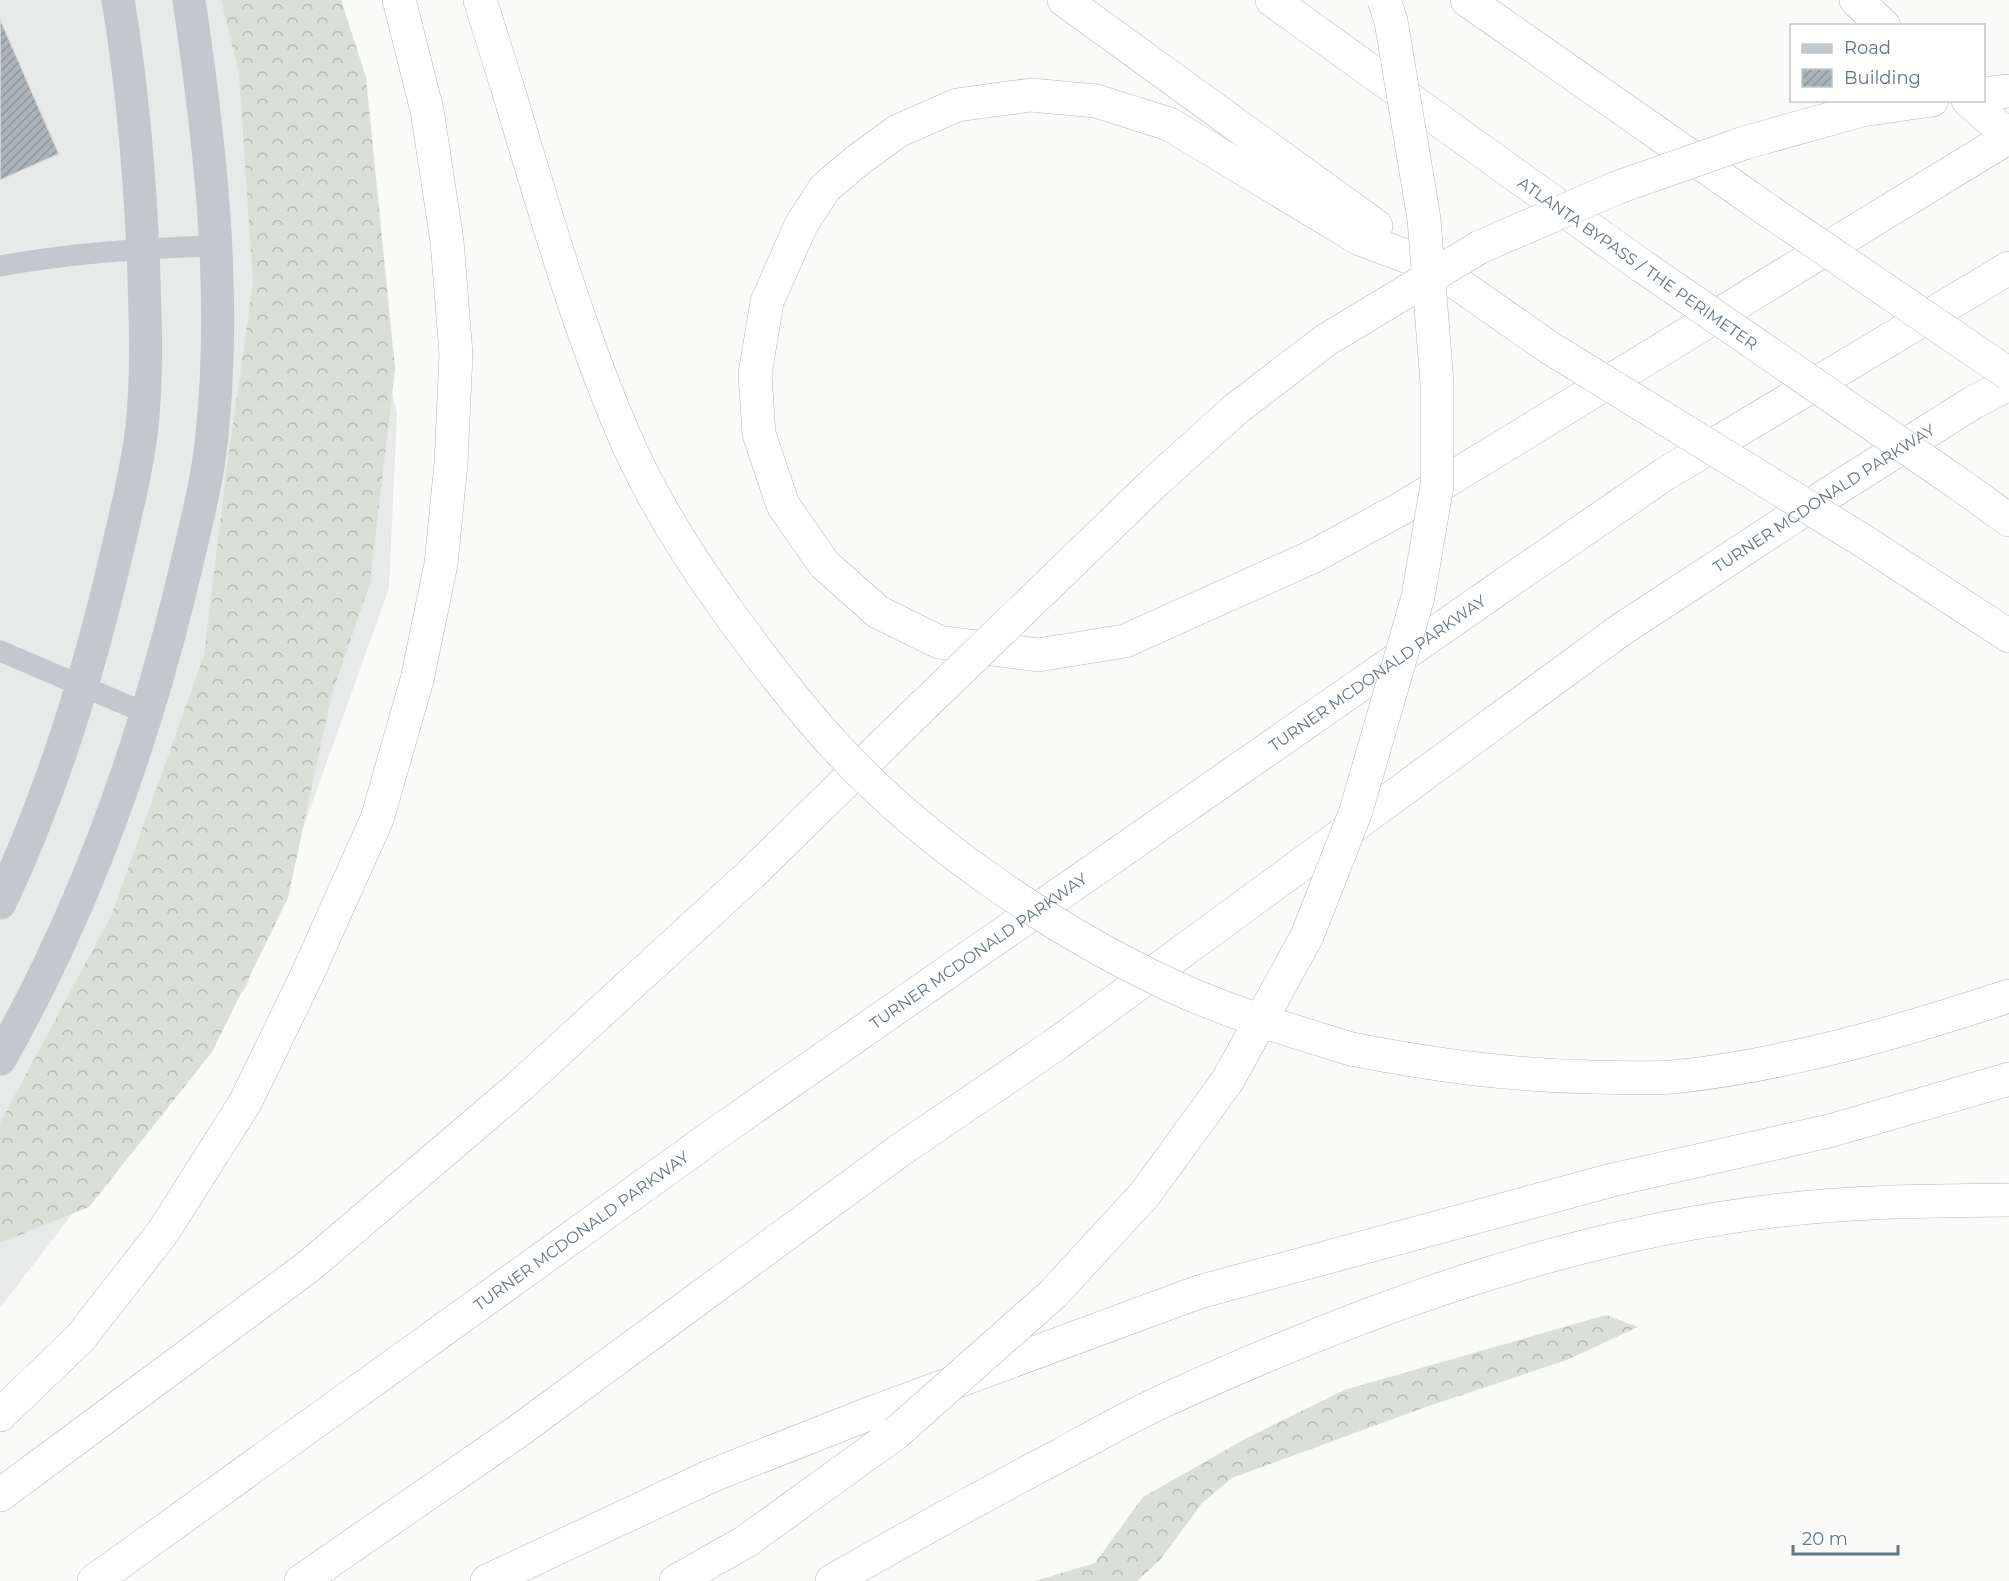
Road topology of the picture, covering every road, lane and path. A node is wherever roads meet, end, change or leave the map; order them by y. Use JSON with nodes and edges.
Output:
{"nodes":[{"id":1,"x":118,"y":0,"type":"edge"},
{"id":2,"x":189,"y":0,"type":"edge"},
{"id":3,"x":399,"y":0,"type":"edge"},
{"id":4,"x":480,"y":0,"type":"edge"},
{"id":5,"x":1064,"y":0,"type":"edge"},
{"id":6,"x":1272,"y":0,"type":"edge"},
{"id":7,"x":1384,"y":0,"type":"edge"},
{"id":8,"x":1467,"y":0,"type":"edge"},
{"id":9,"x":1856,"y":0,"type":"edge"},
{"id":10,"x":1882,"y":24,"type":"edge"},
{"id":11,"x":2009,"y":92,"type":"edge"},
{"id":12,"x":1985,"y":93,"type":"edge"},
{"id":13,"x":1918,"y":102,"type":"edge"},
{"id":14,"x":1970,"y":102,"type":"edge"},
{"id":15,"x":2009,"y":137,"type":"edge"},
{"id":16,"x":214,"y":246,"type":"junction"},
{"id":17,"x":143,"y":248,"type":"junction"},
{"id":18,"x":1430,"y":265,"type":"junction"},
{"id":19,"x":0,"y":266,"type":"edge"},
{"id":20,"x":2009,"y":268,"type":"edge"},
{"id":21,"x":2009,"y":374,"type":"edge"},
{"id":22,"x":2009,"y":384,"type":"edge"},
{"id":23,"x":2009,"y":520,"type":"edge"},
{"id":24,"x":2009,"y":636,"type":"edge"},
{"id":25,"x":0,"y":651,"type":"edge"},
{"id":26,"x":83,"y":684,"type":"junction"},
{"id":27,"x":147,"y":714,"type":"junction"},
{"id":28,"x":0,"y":903,"type":"edge"},
{"id":29,"x":2009,"y":996,"type":"edge"},
{"id":30,"x":0,"y":1059,"type":"edge"},
{"id":31,"x":2009,"y":1079,"type":"edge"},
{"id":32,"x":2009,"y":1200,"type":"edge"},
{"id":33,"x":0,"y":1415,"type":"edge"},
{"id":34,"x":0,"y":1495,"type":"edge"},
{"id":35,"x":94,"y":1581,"type":"edge"},
{"id":36,"x":301,"y":1581,"type":"edge"},
{"id":37,"x":487,"y":1581,"type":"edge"},
{"id":38,"x":676,"y":1581,"type":"edge"},
{"id":39,"x":832,"y":1581,"type":"edge"}],
"edges":[{"from":1,"to":17,"type":"street"},
{"from":2,"to":16,"type":"street"},
{"from":3,"to":33,"type":"highway"},
{"from":4,"to":29,"type":"highway","bridge":true},
{"from":5,"to":18,"type":"highway"},
{"from":6,"to":23,"type":"highway","name":"ATLANTA BYPASS / THE PERIMETER","bridge":true},
{"from":7,"to":38,"type":"highway","bridge":true},
{"from":8,"to":21,"type":"highway","bridge":true},
{"from":9,"to":10,"type":"highway"},
{"from":11,"to":12,"type":"highway"},
{"from":13,"to":34,"type":"highway","bridge":true},
{"from":14,"to":15,"type":"highway"},
{"from":15,"to":18,"type":"highway"},
{"from":16,"to":17,"type":"lane"},
{"from":16,"to":27,"type":"street"},
{"from":17,"to":19,"type":"lane"},
{"from":17,"to":26,"type":"street"},
{"from":18,"to":24,"type":"highway","bridge":true},
{"from":20,"to":35,"type":"highway","name":"TURNER MCDONALD PARKWAY"},
{"from":22,"to":36,"type":"highway","name":"TURNER MCDONALD PARKWAY"},
{"from":25,"to":26,"type":"lane"},
{"from":26,"to":27,"type":"lane"},
{"from":26,"to":28,"type":"street"},
{"from":27,"to":30,"type":"street"},
{"from":31,"to":37,"type":"highway"},
{"from":32,"to":39,"type":"highway"}]}
